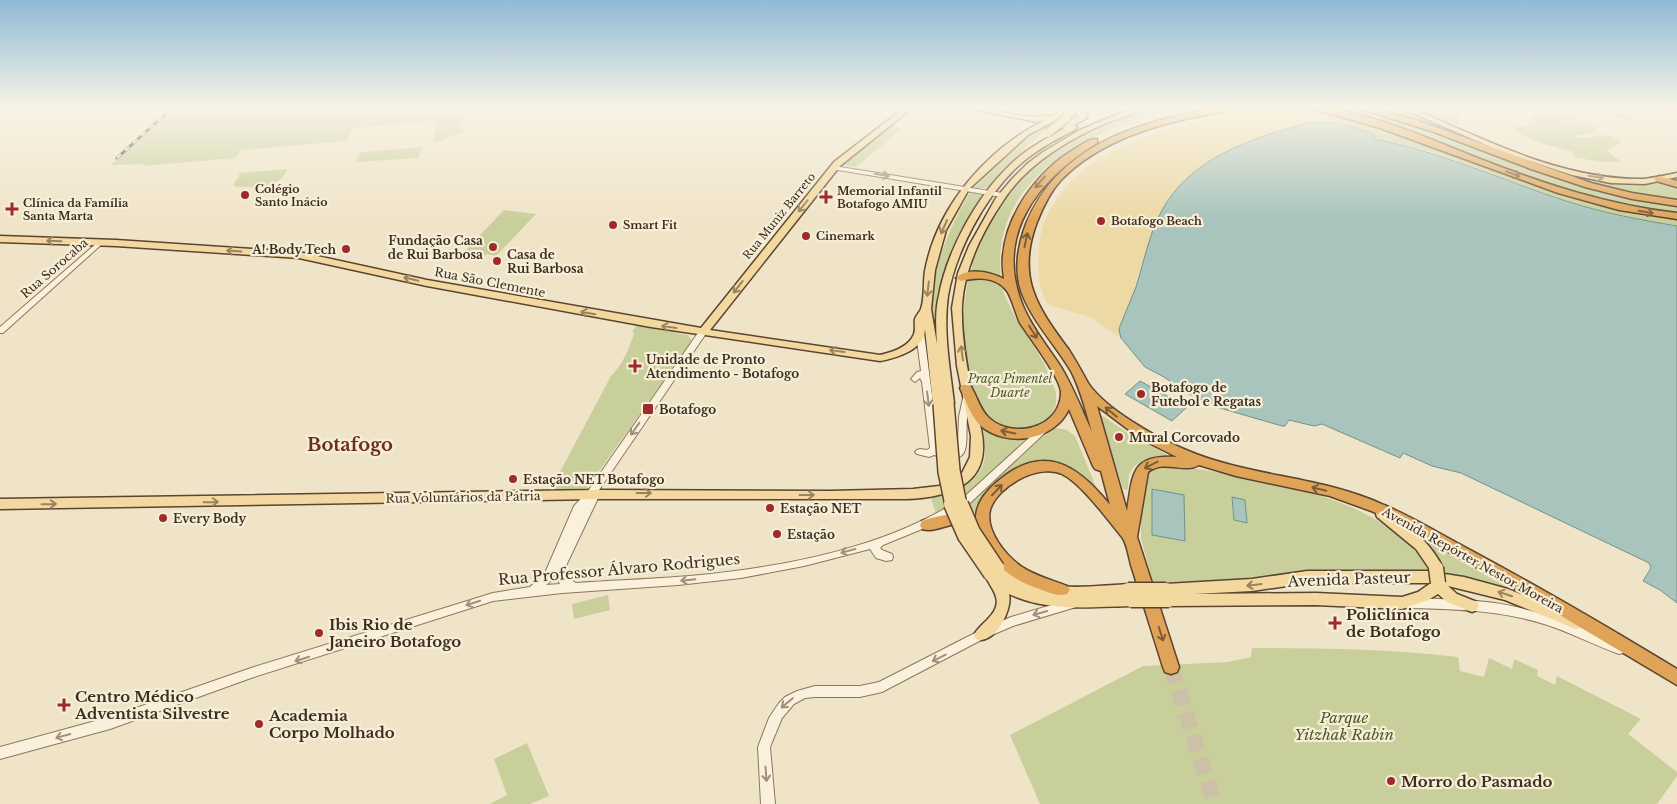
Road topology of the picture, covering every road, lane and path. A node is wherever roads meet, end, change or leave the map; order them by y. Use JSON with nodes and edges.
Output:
{"nodes":[{"id":1,"x":862,"y":146,"type":"edge"},
{"id":2,"x":1011,"y":146,"type":"edge"},
{"id":3,"x":1030,"y":146,"type":"edge"},
{"id":4,"x":1042,"y":146,"type":"edge"},
{"id":5,"x":1058,"y":146,"type":"edge"},
{"id":6,"x":1086,"y":146,"type":"edge"},
{"id":7,"x":1102,"y":146,"type":"edge"},
{"id":8,"x":1438,"y":146,"type":"edge"},
{"id":9,"x":1479,"y":146,"type":"edge"},
{"id":10,"x":1496,"y":146,"type":"edge"},
{"id":11,"x":1013,"y":166,"type":"junction"},
{"id":12,"x":834,"y":168,"type":"junction"},
{"id":13,"x":1676,"y":178,"type":"edge"},
{"id":14,"x":1659,"y":179,"type":"joint"},
{"id":15,"x":966,"y":188,"type":"junction"},
{"id":16,"x":991,"y":192,"type":"junction"},
{"id":17,"x":1002,"y":195,"type":"junction"},
{"id":18,"x":1677,"y":203,"type":"edge"},
{"id":19,"x":1677,"y":216,"type":"edge"},
{"id":20,"x":0,"y":238,"type":"edge"},
{"id":21,"x":100,"y":243,"type":"junction"},
{"id":22,"x":961,"y":280,"type":"junction"},
{"id":23,"x":1011,"y":289,"type":"junction"},
{"id":24,"x":926,"y":309,"type":"junction"},
{"id":25,"x":942,"y":328,"type":"junction"},
{"id":26,"x":0,"y":331,"type":"edge"},
{"id":27,"x":703,"y":332,"type":"junction"},
{"id":28,"x":920,"y":333,"type":"junction"},
{"id":29,"x":915,"y":379,"type":"dead end"},
{"id":30,"x":925,"y":380,"type":"junction"},
{"id":31,"x":1084,"y":385,"type":"junction"},
{"id":32,"x":1067,"y":390,"type":"junction"},
{"id":33,"x":967,"y":393,"type":"junction"},
{"id":34,"x":944,"y":403,"type":"junction"},
{"id":35,"x":1044,"y":429,"type":"junction"},
{"id":36,"x":933,"y":450,"type":"junction"},
{"id":37,"x":920,"y":452,"type":"dead end"},
{"id":38,"x":1216,"y":466,"type":"junction"},
{"id":39,"x":1114,"y":493,"type":"junction"},
{"id":40,"x":593,"y":494,"type":"junction"},
{"id":41,"x":967,"y":500,"type":"junction"},
{"id":42,"x":1366,"y":503,"type":"junction"},
{"id":43,"x":0,"y":504,"type":"edge"},
{"id":44,"x":983,"y":509,"type":"junction"},
{"id":45,"x":927,"y":525,"type":"junction"},
{"id":46,"x":986,"y":534,"type":"junction"},
{"id":47,"x":1130,"y":538,"type":"junction"},
{"id":48,"x":879,"y":543,"type":"junction"},
{"id":49,"x":888,"y":558,"type":"dead end"},
{"id":50,"x":994,"y":573,"type":"junction"},
{"id":51,"x":1437,"y":579,"type":"junction"},
{"id":52,"x":574,"y":587,"type":"junction"},
{"id":53,"x":1062,"y":590,"type":"junction"},
{"id":54,"x":533,"y":591,"type":"junction"},
{"id":55,"x":1130,"y":595,"type":"junction"},
{"id":56,"x":1168,"y":595,"type":"junction"},
{"id":57,"x":1087,"y":601,"type":"junction"},
{"id":58,"x":1402,"y":603,"type":"junction"},
{"id":59,"x":1472,"y":606,"type":"junction"},
{"id":60,"x":981,"y":635,"type":"junction"},
{"id":61,"x":1615,"y":639,"type":"junction"},
{"id":62,"x":1658,"y":666,"type":"junction"},
{"id":63,"x":1171,"y":667,"type":"tunnel mouth"},
{"id":64,"x":1677,"y":678,"type":"edge"},
{"id":65,"x":0,"y":753,"type":"edge"},
{"id":66,"x":768,"y":804,"type":"edge"}],
"edges":[{"from":1,"to":12,"type":"main road","name":"Rua Muniz Barreto"},
{"from":2,"to":15,"type":"main road"},
{"from":3,"to":11,"type":"main road","bridge":true},
{"from":4,"to":11,"type":"main road"},
{"from":5,"to":17,"type":"main road"},
{"from":6,"to":23,"type":"highway","one_way":true},
{"from":31,"to":7,"type":"highway","one_way":true},
{"from":8,"to":19,"type":"highway","one_way":true},
{"from":9,"to":18,"type":"highway"},
{"from":10,"to":14,"type":"main road","one_way":true},
{"from":11,"to":16,"type":"main road"},
{"from":12,"to":15,"type":"street","one_way":true},
{"from":12,"to":27,"type":"main road","name":"Rua Muniz Barreto","one_way":true},
{"from":13,"to":14,"type":"highway"},
{"from":15,"to":16,"type":"street"},
{"from":15,"to":24,"type":"main road","one_way":true},
{"from":16,"to":17,"type":"street"},
{"from":16,"to":25,"type":"main road"},
{"from":17,"to":22,"type":"main road"},
{"from":21,"to":20,"type":"main road","name":"Rua São Clemente","one_way":true},
{"from":21,"to":26,"type":"street","name":"Rua Sorocaba"},
{"from":27,"to":21,"type":"main road","name":"Rua São Clemente","one_way":true},
{"from":22,"to":23,"type":"highway"},
{"from":22,"to":25,"type":"main road"},
{"from":33,"to":22,"type":"main road","name":"Rua Voluntários da Pátria","one_way":true},
{"from":23,"to":32,"type":"highway","one_way":true},
{"from":24,"to":28,"type":"main road"},
{"from":24,"to":34,"type":"main road"},
{"from":25,"to":34,"type":"main road"},
{"from":28,"to":27,"type":"main road","name":"Rua São Clemente","one_way":true},
{"from":27,"to":40,"type":"street","one_way":true},
{"from":28,"to":30,"type":"street"},
{"from":29,"to":30,"type":"street"},
{"from":30,"to":36,"type":"street","one_way":true},
{"from":38,"to":31,"type":"highway","name":"Avenida Repórter Nestor Moreira","one_way":true},
{"from":31,"to":39,"type":"highway"},
{"from":32,"to":35,"type":"highway"},
{"from":32,"to":39,"type":"highway"},
{"from":35,"to":33,"type":"highway","one_way":true},
{"from":33,"to":36,"type":"street"},
{"from":40,"to":33,"type":"main road","name":"Rua Voluntários da Pátria","one_way":true},
{"from":34,"to":50,"type":"main road","bridge":true},
{"from":35,"to":41,"type":"street","name":"Rua Professor Álvaro Rodrigues"},
{"from":36,"to":37,"type":"street"},
{"from":42,"to":38,"type":"highway","name":"Avenida Repórter Nestor Moreira","one_way":true},
{"from":38,"to":47,"type":"highway","one_way":true},
{"from":39,"to":47,"type":"highway"},
{"from":43,"to":40,"type":"main road","name":"Rua Voluntários da Pátria","one_way":true},
{"from":40,"to":52,"type":"street"},
{"from":40,"to":54,"type":"street"},
{"from":41,"to":44,"type":"highway"},
{"from":41,"to":45,"type":"street","name":"Rua Professor Álvaro Rodrigues"},
{"from":42,"to":51,"type":"main road"},
{"from":42,"to":61,"type":"highway","name":"Avenida Repórter Nestor Moreira"},
{"from":44,"to":46,"type":"highway"},
{"from":44,"to":47,"type":"highway","one_way":true},
{"from":45,"to":46,"type":"highway"},
{"from":45,"to":48,"type":"street","name":"Rua Professor Álvaro Rodrigues"},
{"from":46,"to":53,"type":"highway"},
{"from":47,"to":63,"type":"highway","one_way":true},
{"from":48,"to":49,"type":"street"},
{"from":48,"to":52,"type":"street","name":"Rua Professor Álvaro Rodrigues","one_way":true},
{"from":50,"to":53,"type":"main road","name":"Avenida Pasteur"},
{"from":50,"to":57,"type":"main road","name":"Avenida Pasteur"},
{"from":50,"to":60,"type":"main road"},
{"from":51,"to":58,"type":"main road"},
{"from":51,"to":59,"type":"main road"},
{"from":52,"to":54,"type":"street","name":"Rua Professor Álvaro Rodrigues"},
{"from":53,"to":55,"type":"main road","name":"Avenida Pasteur"},
{"from":54,"to":65,"type":"street","name":"Rua Professor Álvaro Rodrigues","one_way":true},
{"from":55,"to":56,"type":"main road","name":"Avenida Pasteur","bridge":true},
{"from":55,"to":57,"type":"main road","name":"Avenida Pasteur"},
{"from":56,"to":58,"type":"main road","name":"Avenida Pasteur"},
{"from":61,"to":56,"type":"main road","name":"Avenida Pasteur","one_way":true},
{"from":57,"to":60,"type":"street","one_way":true},
{"from":58,"to":59,"type":"street","name":"Avenida Pasteur"},
{"from":59,"to":62,"type":"street","name":"Avenida Pasteur"},
{"from":60,"to":66,"type":"street","one_way":true},
{"from":61,"to":62,"type":"highway","name":"Avenida Pasteur"},
{"from":62,"to":64,"type":"highway","name":"Avenida Pasteur"}]}
